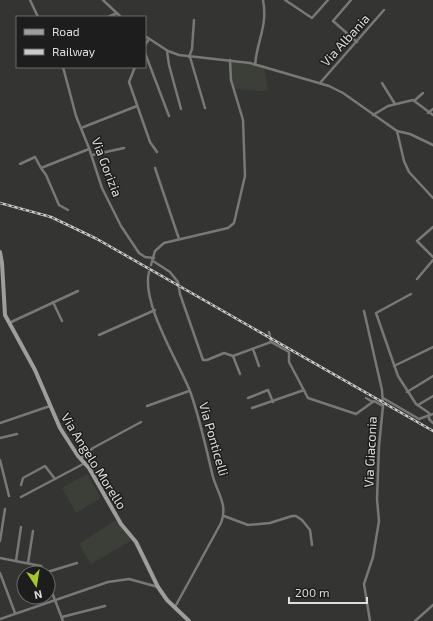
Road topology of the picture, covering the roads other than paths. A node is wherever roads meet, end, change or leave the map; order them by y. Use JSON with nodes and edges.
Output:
{"nodes":[{"id":1,"x":30,"y":0,"type":"edge"},
{"id":2,"x":103,"y":0,"type":"edge"},
{"id":3,"x":263,"y":0,"type":"edge"},
{"id":4,"x":286,"y":0,"type":"edge"},
{"id":5,"x":328,"y":0,"type":"edge"},
{"id":6,"x":350,"y":0,"type":"edge"},
{"id":7,"x":384,"y":10,"type":"dead end"},
{"id":8,"x":117,"y":13,"type":"junction"},
{"id":9,"x":38,"y":16,"type":"edge"},
{"id":10,"x":110,"y":16,"type":"edge"},
{"id":11,"x":120,"y":16,"type":"edge"},
{"id":12,"x":194,"y":20,"type":"dead end"},
{"id":13,"x":146,"y":37,"type":"edge"},
{"id":14,"x":149,"y":39,"type":"junction"},
{"id":15,"x":356,"y":42,"type":"junction"},
{"id":16,"x":146,"y":44,"type":"edge"},
{"id":17,"x":167,"y":50,"type":"junction"},
{"id":18,"x":146,"y":56,"type":"edge"},
{"id":19,"x":190,"y":57,"type":"junction"},
{"id":20,"x":230,"y":60,"type":"junction"},
{"id":21,"x":255,"y":65,"type":"junction"},
{"id":22,"x":63,"y":68,"type":"edge"},
{"id":23,"x":135,"y":68,"type":"edge"},
{"id":24,"x":320,"y":83,"type":"junction"},
{"id":25,"x":382,"y":83,"type":"dead end"},
{"id":26,"x":423,"y":93,"type":"dead end"},
{"id":27,"x":414,"y":101,"type":"junction"},
{"id":28,"x":395,"y":104,"type":"junction"},
{"id":29,"x":137,"y":106,"type":"dead end"},
{"id":30,"x":205,"y":108,"type":"dead end"},
{"id":31,"x":181,"y":109,"type":"dead end"},
{"id":32,"x":433,"y":109,"type":"edge"},
{"id":33,"x":428,"y":113,"type":"junction"},
{"id":34,"x":373,"y":115,"type":"junction"},
{"id":35,"x":433,"y":115,"type":"edge"},
{"id":36,"x":169,"y":116,"type":"dead end"},
{"id":37,"x":81,"y":128,"type":"junction"},
{"id":38,"x":397,"y":131,"type":"junction"},
{"id":39,"x":433,"y":145,"type":"edge"},
{"id":40,"x":124,"y":148,"type":"dead end"},
{"id":41,"x":90,"y":149,"type":"junction"},
{"id":42,"x":157,"y":152,"type":"dead end"},
{"id":43,"x":92,"y":155,"type":"junction"},
{"id":44,"x":20,"y":164,"type":"dead end"},
{"id":45,"x":41,"y":168,"type":"junction"},
{"id":46,"x":155,"y":168,"type":"dead end"},
{"id":47,"x":433,"y":198,"type":"edge"},
{"id":48,"x":68,"y":210,"type":"dead end"},
{"id":49,"x":433,"y":227,"type":"edge"},
{"id":50,"x":179,"y":239,"type":"junction"},
{"id":51,"x":0,"y":252,"type":"edge"},
{"id":52,"x":433,"y":257,"type":"edge"},
{"id":53,"x":153,"y":259,"type":"junction"},
{"id":54,"x":433,"y":260,"type":"edge"},
{"id":55,"x":151,"y":265,"type":"dead end"},
{"id":56,"x":149,"y":272,"type":"dead end"},
{"id":57,"x":417,"y":279,"type":"dead end"},
{"id":58,"x":78,"y":291,"type":"dead end"},
{"id":59,"x":411,"y":294,"type":"dead end"},
{"id":60,"x":54,"y":302,"type":"junction"},
{"id":61,"x":155,"y":310,"type":"junction"},
{"id":62,"x":364,"y":311,"type":"dead end"},
{"id":63,"x":62,"y":320,"type":"dead end"},
{"id":64,"x":10,"y":323,"type":"junction"},
{"id":65,"x":269,"y":332,"type":"dead end"},
{"id":66,"x":99,"y":335,"type":"dead end"},
{"id":67,"x":271,"y":342,"type":"junction"},
{"id":68,"x":433,"y":346,"type":"edge"},
{"id":69,"x":253,"y":349,"type":"junction"},
{"id":70,"x":234,"y":356,"type":"junction"},
{"id":71,"x":260,"y":366,"type":"dead end"},
{"id":72,"x":394,"y":366,"type":"junction"},
{"id":73,"x":240,"y":374,"type":"dead end"},
{"id":74,"x":433,"y":376,"type":"edge"},
{"id":75,"x":304,"y":390,"type":"junction"},
{"id":76,"x":189,"y":391,"type":"junction"},
{"id":77,"x":408,"y":392,"type":"junction"},
{"id":78,"x":433,"y":396,"type":"edge"},
{"id":79,"x":248,"y":398,"type":"dead end"},
{"id":80,"x":366,"y":398,"type":"dead end"},
{"id":81,"x":383,"y":398,"type":"junction"},
{"id":82,"x":272,"y":402,"type":"junction"},
{"id":83,"x":373,"y":402,"type":"junction"},
{"id":84,"x":418,"y":405,"type":"junction"},
{"id":85,"x":50,"y":406,"type":"junction"},
{"id":86,"x":147,"y":406,"type":"dead end"},
{"id":87,"x":383,"y":406,"type":"junction"},
{"id":88,"x":252,"y":408,"type":"dead end"},
{"id":89,"x":432,"y":415,"type":"edge"},
{"id":90,"x":141,"y":422,"type":"dead end"},
{"id":91,"x":0,"y":423,"type":"edge"},
{"id":92,"x":433,"y":423,"type":"edge"},
{"id":93,"x":17,"y":434,"type":"dead end"},
{"id":94,"x":0,"y":438,"type":"edge"},
{"id":95,"x":81,"y":458,"type":"junction"},
{"id":96,"x":0,"y":460,"type":"edge"},
{"id":97,"x":85,"y":463,"type":"junction"},
{"id":98,"x":55,"y":479,"type":"junction"},
{"id":99,"x":21,"y":485,"type":"dead end"},
{"id":100,"x":9,"y":496,"type":"dead end"},
{"id":101,"x":21,"y":497,"type":"dead end"},
{"id":102,"x":5,"y":509,"type":"dead end"},
{"id":103,"x":224,"y":516,"type":"junction"},
{"id":104,"x":21,"y":527,"type":"dead end"},
{"id":105,"x":33,"y":531,"type":"dead end"},
{"id":106,"x":0,"y":541,"type":"edge"},
{"id":107,"x":312,"y":545,"type":"dead end"},
{"id":108,"x":0,"y":558,"type":"edge"},
{"id":109,"x":16,"y":561,"type":"junction"},
{"id":110,"x":28,"y":563,"type":"junction"},
{"id":111,"x":77,"y":563,"type":"dead end"},
{"id":112,"x":35,"y":565,"type":"edge"},
{"id":113,"x":56,"y":569,"type":"edge"},
{"id":114,"x":0,"y":573,"type":"edge"},
{"id":115,"x":158,"y":587,"type":"junction"},
{"id":116,"x":56,"y":600,"type":"edge"},
{"id":117,"x":56,"y":602,"type":"edge"},
{"id":118,"x":40,"y":605,"type":"edge"},
{"id":119,"x":433,"y":605,"type":"edge"},
{"id":120,"x":105,"y":606,"type":"dead end"},
{"id":121,"x":175,"y":607,"type":"junction"},
{"id":122,"x":15,"y":613,"type":"junction"},
{"id":123,"x":62,"y":617,"type":"junction"},
{"id":124,"x":0,"y":620,"type":"edge"},
{"id":125,"x":63,"y":621,"type":"edge"},
{"id":126,"x":189,"y":621,"type":"edge"},
{"id":127,"x":370,"y":621,"type":"edge"},
{"id":128,"x":415,"y":621,"type":"edge"}],
"edges":[{"from":1,"to":9,"type":"street"},
{"from":2,"to":8,"type":"street"},
{"from":3,"to":21,"type":"street"},
{"from":4,"to":5,"type":"street"},
{"from":6,"to":15,"type":"street"},
{"from":7,"to":15,"type":"street","name":"Via Albania"},
{"from":8,"to":10,"type":"street"},
{"from":8,"to":11,"type":"street"},
{"from":12,"to":19,"type":"street"},
{"from":13,"to":14,"type":"street"},
{"from":14,"to":16,"type":"street"},
{"from":14,"to":17,"type":"street"},
{"from":15,"to":24,"type":"street","name":"Via Albania"},
{"from":17,"to":19,"type":"street"},
{"from":17,"to":31,"type":"street"},
{"from":18,"to":36,"type":"street"},
{"from":19,"to":20,"type":"street"},
{"from":19,"to":30,"type":"street"},
{"from":20,"to":21,"type":"street"},
{"from":20,"to":50,"type":"street"},
{"from":21,"to":24,"type":"street"},
{"from":22,"to":37,"type":"street","name":"Via Gorizia"},
{"from":23,"to":42,"type":"street"},
{"from":24,"to":34,"type":"street"},
{"from":25,"to":28,"type":"street"},
{"from":26,"to":27,"type":"street"},
{"from":27,"to":28,"type":"street"},
{"from":27,"to":33,"type":"street"},
{"from":28,"to":34,"type":"street"},
{"from":29,"to":37,"type":"street"},
{"from":32,"to":33,"type":"street"},
{"from":33,"to":35,"type":"street"},
{"from":34,"to":38,"type":"street"},
{"from":37,"to":41,"type":"street","name":"Via Gorizia"},
{"from":38,"to":39,"type":"street"},
{"from":38,"to":47,"type":"street"},
{"from":40,"to":43,"type":"street"},
{"from":41,"to":43,"type":"street","name":"Via Gorizia"},
{"from":41,"to":45,"type":"street"},
{"from":43,"to":53,"type":"street","name":"Via Gorizia"},
{"from":44,"to":45,"type":"street"},
{"from":45,"to":48,"type":"street"},
{"from":46,"to":50,"type":"street"},
{"from":49,"to":52,"type":"street"},
{"from":50,"to":53,"type":"street"},
{"from":51,"to":64,"type":"street","name":"Via Angelo Morello"},
{"from":53,"to":55,"type":"street"},
{"from":53,"to":70,"type":"street","name":"Via Gorizia"},
{"from":54,"to":57,"type":"street"},
{"from":56,"to":61,"type":"street","name":"Via Ponticelli"},
{"from":58,"to":60,"type":"street"},
{"from":59,"to":72,"type":"street"},
{"from":60,"to":63,"type":"street"},
{"from":60,"to":64,"type":"street"},
{"from":61,"to":66,"type":"street"},
{"from":61,"to":76,"type":"street","name":"Via Ponticelli"},
{"from":62,"to":81,"type":"street"},
{"from":64,"to":85,"type":"street","name":"Via Angelo Morello"},
{"from":65,"to":67,"type":"street"},
{"from":67,"to":69,"type":"street"},
{"from":67,"to":75,"type":"street","name":"Via Giaconia"},
{"from":68,"to":72,"type":"street"},
{"from":69,"to":70,"type":"street"},
{"from":69,"to":71,"type":"street"},
{"from":70,"to":73,"type":"street"},
{"from":72,"to":77,"type":"street"},
{"from":74,"to":77,"type":"street"},
{"from":75,"to":82,"type":"street"},
{"from":75,"to":83,"type":"street","name":"Via Giaconia"},
{"from":76,"to":86,"type":"street"},
{"from":76,"to":103,"type":"street","name":"Via Ponticelli"},
{"from":77,"to":84,"type":"street"},
{"from":78,"to":84,"type":"street"},
{"from":79,"to":82,"type":"street"},
{"from":80,"to":83,"type":"street"},
{"from":81,"to":87,"type":"street"},
{"from":81,"to":89,"type":"street"},
{"from":82,"to":88,"type":"street"},
{"from":83,"to":87,"type":"street","name":"Via Giaconia"},
{"from":84,"to":89,"type":"street"},
{"from":85,"to":91,"type":"street"},
{"from":85,"to":95,"type":"street","name":"Via Angelo Morello"},
{"from":87,"to":127,"type":"street","name":"Via Giaconia"},
{"from":89,"to":92,"type":"street"},
{"from":90,"to":95,"type":"street"},
{"from":93,"to":94,"type":"street"},
{"from":95,"to":97,"type":"street","name":"Via Angelo Morello"},
{"from":96,"to":100,"type":"street"},
{"from":97,"to":98,"type":"street"},
{"from":97,"to":115,"type":"street","name":"Via Angelo Morello"},
{"from":98,"to":99,"type":"street"},
{"from":98,"to":101,"type":"street"},
{"from":102,"to":106,"type":"street"},
{"from":103,"to":107,"type":"street"},
{"from":103,"to":121,"type":"street"},
{"from":104,"to":109,"type":"street"},
{"from":105,"to":110,"type":"street"},
{"from":108,"to":109,"type":"street"},
{"from":109,"to":110,"type":"street"},
{"from":110,"to":112,"type":"street"},
{"from":111,"to":113,"type":"street"},
{"from":114,"to":122,"type":"street"},
{"from":115,"to":116,"type":"street"},
{"from":115,"to":121,"type":"street","name":"Via Angelo Morello"},
{"from":117,"to":123,"type":"street"},
{"from":118,"to":122,"type":"street"},
{"from":119,"to":128,"type":"street"},
{"from":120,"to":123,"type":"street"},
{"from":121,"to":126,"type":"street","name":"Via Angelo Morello"},
{"from":122,"to":124,"type":"street"},
{"from":123,"to":125,"type":"street"}]}
